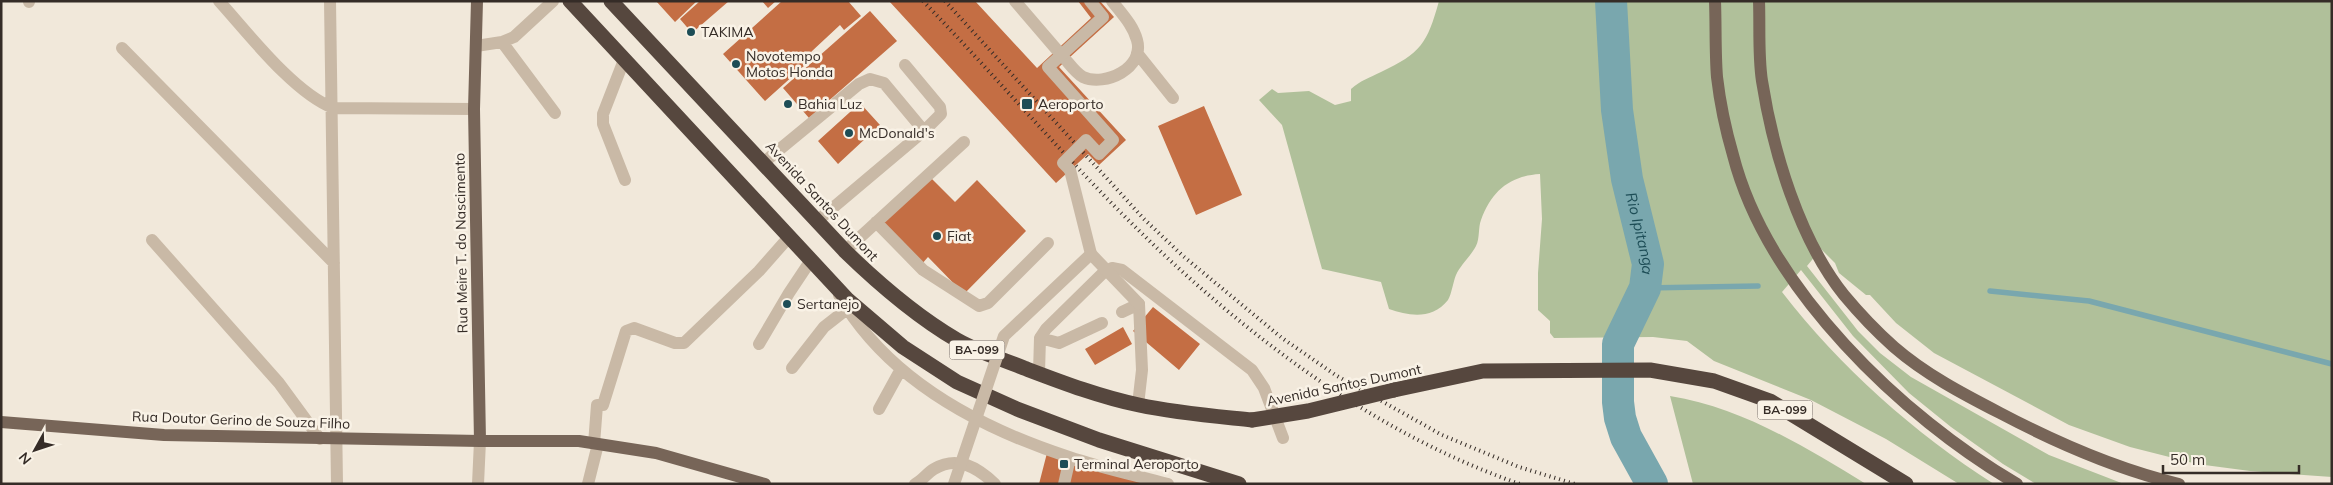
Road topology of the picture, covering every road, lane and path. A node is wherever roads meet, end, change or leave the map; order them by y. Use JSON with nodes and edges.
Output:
{"nodes":[{"id":1,"x":219,"y":1,"type":"edge"},
{"id":2,"x":330,"y":1,"type":"edge"},
{"id":3,"x":477,"y":1,"type":"edge"},
{"id":4,"x":553,"y":1,"type":"edge"},
{"id":5,"x":570,"y":1,"type":"edge"},
{"id":6,"x":612,"y":1,"type":"edge"},
{"id":7,"x":1015,"y":1,"type":"edge"},
{"id":8,"x":1090,"y":1,"type":"edge"},
{"id":9,"x":1112,"y":1,"type":"edge"},
{"id":10,"x":1715,"y":1,"type":"edge"},
{"id":11,"x":1759,"y":1,"type":"edge"},
{"id":12,"x":502,"y":42,"type":"junction"},
{"id":13,"x":476,"y":46,"type":"junction"},
{"id":14,"x":122,"y":48,"type":"dead end"},
{"id":15,"x":1057,"y":50,"type":"dead end"},
{"id":16,"x":1137,"y":53,"type":"junction"},
{"id":17,"x":624,"y":60,"type":"junction"},
{"id":18,"x":1066,"y":60,"type":"dead end"},
{"id":19,"x":905,"y":65,"type":"dead end"},
{"id":20,"x":1173,"y":98,"type":"dead end"},
{"id":21,"x":333,"y":108,"type":"junction"},
{"id":22,"x":474,"y":109,"type":"junction"},
{"id":23,"x":555,"y":113,"type":"dead end"},
{"id":24,"x":924,"y":131,"type":"junction"},
{"id":25,"x":964,"y":142,"type":"dead end"},
{"id":26,"x":763,"y":163,"type":"junction"},
{"id":27,"x":625,"y":180,"type":"dead end"},
{"id":28,"x":816,"y":222,"type":"junction"},
{"id":29,"x":876,"y":222,"type":"junction"},
{"id":30,"x":789,"y":237,"type":"junction"},
{"id":31,"x":152,"y":240,"type":"dead end"},
{"id":32,"x":1048,"y":243,"type":"dead end"},
{"id":33,"x":845,"y":251,"type":"junction"},
{"id":34,"x":1091,"y":254,"type":"junction"},
{"id":35,"x":811,"y":260,"type":"junction"},
{"id":36,"x":334,"y":263,"type":"junction"},
{"id":37,"x":830,"y":280,"type":"junction"},
{"id":38,"x":1139,"y":304,"type":"junction"},
{"id":39,"x":847,"y":309,"type":"junction"},
{"id":40,"x":1122,"y":312,"type":"dead end"},
{"id":41,"x":1102,"y":323,"type":"dead end"},
{"id":42,"x":1040,"y":338,"type":"junction"},
{"id":43,"x":759,"y":344,"type":"dead end"},
{"id":44,"x":792,"y":368,"type":"dead end"},
{"id":45,"x":901,"y":369,"type":"junction"},
{"id":46,"x":1039,"y":374,"type":"junction"},
{"id":47,"x":1138,"y":405,"type":"junction"},
{"id":48,"x":879,"y":408,"type":"dead end"},
{"id":49,"x":1,"y":422,"type":"edge"},
{"id":50,"x":320,"y":438,"type":"junction"},
{"id":51,"x":1283,"y":438,"type":"dead end"},
{"id":52,"x":336,"y":439,"type":"junction"},
{"id":53,"x":480,"y":441,"type":"junction"},
{"id":54,"x":596,"y":444,"type":"junction"},
{"id":55,"x":1070,"y":458,"type":"junction"},
{"id":56,"x":918,"y":483,"type":"edge"},
{"id":57,"x":337,"y":484,"type":"edge"},
{"id":58,"x":478,"y":484,"type":"edge"},
{"id":59,"x":588,"y":484,"type":"edge"},
{"id":60,"x":764,"y":484,"type":"edge"},
{"id":61,"x":954,"y":484,"type":"edge"},
{"id":62,"x":995,"y":484,"type":"edge"},
{"id":63,"x":1064,"y":484,"type":"edge"},
{"id":64,"x":1168,"y":484,"type":"edge"},
{"id":65,"x":1239,"y":484,"type":"edge"},
{"id":66,"x":1906,"y":484,"type":"edge"},
{"id":67,"x":2017,"y":484,"type":"edge"},
{"id":68,"x":2179,"y":484,"type":"edge"}],
"edges":[{"from":1,"to":21,"type":"street"},
{"from":2,"to":21,"type":"street"},
{"from":3,"to":13,"type":"main road","name":"Rua Meire T. do Nascimento"},
{"from":4,"to":12,"type":"street"},
{"from":5,"to":17,"type":"highway","number":"BA-099"},
{"from":6,"to":26,"type":"highway","name":"Avenida Santos Dumont","number":"BA-099"},
{"from":7,"to":15,"type":"street"},
{"from":8,"to":34,"type":"street","bridge":true},
{"from":9,"to":16,"type":"street"},
{"from":10,"to":67,"type":"main road"},
{"from":11,"to":68,"type":"main road"},
{"from":12,"to":13,"type":"street"},
{"from":12,"to":23,"type":"street"},
{"from":13,"to":22,"type":"main road","name":"Rua Meire T. do Nascimento"},
{"from":14,"to":36,"type":"street"},
{"from":16,"to":18,"type":"street"},
{"from":16,"to":20,"type":"street"},
{"from":17,"to":27,"type":"street"},
{"from":17,"to":30,"type":"highway","number":"BA-099"},
{"from":19,"to":24,"type":"street"},
{"from":21,"to":22,"type":"street"},
{"from":21,"to":36,"type":"street"},
{"from":22,"to":53,"type":"main road","name":"Rua Meire T. do Nascimento"},
{"from":24,"to":26,"type":"street"},
{"from":24,"to":28,"type":"street"},
{"from":25,"to":29,"type":"street"},
{"from":26,"to":28,"type":"highway","name":"Avenida Santos Dumont","number":"BA-099"},
{"from":28,"to":33,"type":"highway","name":"Avenida Santos Dumont","number":"BA-099"},
{"from":29,"to":32,"type":"street"},
{"from":29,"to":33,"type":"street"},
{"from":30,"to":35,"type":"highway","number":"BA-099"},
{"from":30,"to":54,"type":"street"},
{"from":31,"to":50,"type":"street"},
{"from":33,"to":46,"type":"highway","name":"Avenida Santos Dumont","number":"BA-099"},
{"from":34,"to":38,"type":"street","bridge":true},
{"from":34,"to":61,"type":"street","bridge":true},
{"from":35,"to":37,"type":"highway","number":"BA-099"},
{"from":35,"to":43,"type":"street"},
{"from":36,"to":52,"type":"street"},
{"from":37,"to":39,"type":"street"},
{"from":37,"to":65,"type":"highway","number":"BA-099"},
{"from":38,"to":40,"type":"street"},
{"from":38,"to":47,"type":"street"},
{"from":39,"to":44,"type":"street"},
{"from":39,"to":45,"type":"street"},
{"from":41,"to":42,"type":"street"},
{"from":42,"to":46,"type":"street"},
{"from":42,"to":51,"type":"street"},
{"from":45,"to":48,"type":"street"},
{"from":45,"to":55,"type":"street"},
{"from":46,"to":47,"type":"highway","name":"Avenida Santos Dumont","number":"BA-099"},
{"from":47,"to":66,"type":"highway","name":"Avenida Santos Dumont","number":"BA-099","bridge":true},
{"from":49,"to":50,"type":"main road","name":"Rua Doutor Gerino de Souza Filho"},
{"from":50,"to":52,"type":"main road","name":"Rua Doutor Gerino de Souza Filho"},
{"from":52,"to":53,"type":"main road","name":"Rua Doutor Gerino de Souza Filho"},
{"from":52,"to":57,"type":"street"},
{"from":53,"to":54,"type":"main road","name":"Rua Doutor Gerino de Souza Filho"},
{"from":53,"to":58,"type":"street","name":"Rua Meire T. do Nascimento"},
{"from":54,"to":59,"type":"street"},
{"from":54,"to":60,"type":"main road","name":"Rua Doutor Gerino de Souza Filho"},
{"from":55,"to":63,"type":"street"},
{"from":55,"to":64,"type":"street"},
{"from":56,"to":62,"type":"street"}]}
